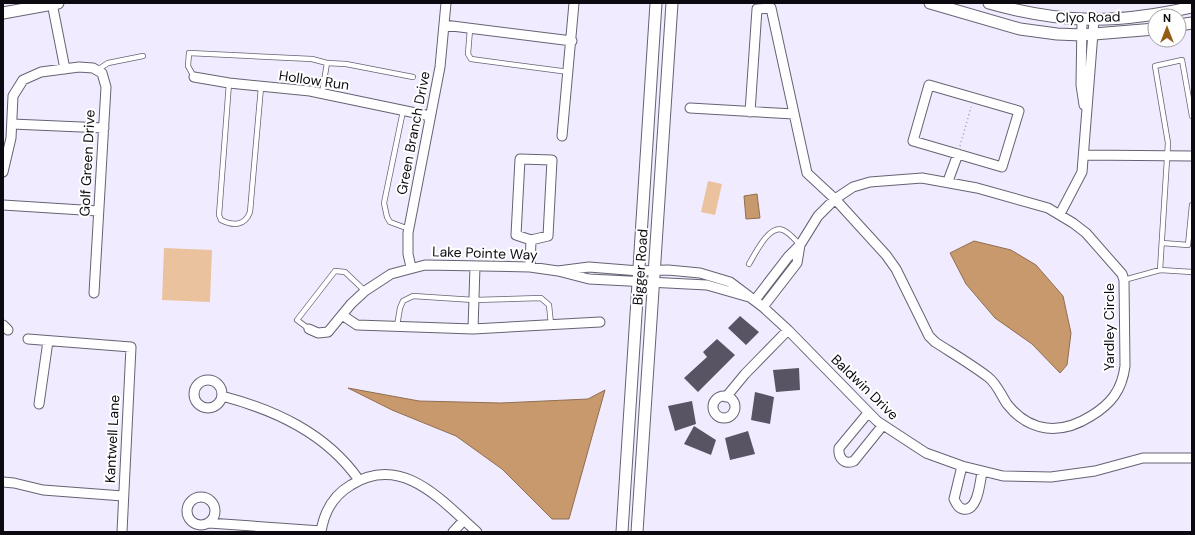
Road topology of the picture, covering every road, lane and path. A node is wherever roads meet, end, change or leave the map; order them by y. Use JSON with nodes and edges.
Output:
{"nodes":[{"id":1,"x":54,"y":3,"type":"edge"},
{"id":2,"x":446,"y":3,"type":"edge"},
{"id":3,"x":574,"y":3,"type":"edge"},
{"id":4,"x":656,"y":3,"type":"edge"},
{"id":5,"x":672,"y":3,"type":"edge"},
{"id":6,"x":930,"y":3,"type":"edge"},
{"id":7,"x":989,"y":3,"type":"edge"},
{"id":8,"x":1192,"y":7,"type":"edge"},
{"id":9,"x":3,"y":13,"type":"edge"},
{"id":10,"x":1094,"y":20,"type":"junction"},
{"id":11,"x":1082,"y":21,"type":"junction"},
{"id":12,"x":444,"y":25,"type":"junction"},
{"id":13,"x":470,"y":29,"type":"junction"},
{"id":14,"x":1147,"y":30,"type":"edge"},
{"id":15,"x":1094,"y":33,"type":"junction"},
{"id":16,"x":1082,"y":35,"type":"junction"},
{"id":17,"x":572,"y":41,"type":"junction"},
{"id":18,"x":144,"y":56,"type":"dead end"},
{"id":19,"x":327,"y":63,"type":"junction"},
{"id":20,"x":65,"y":69,"type":"junction"},
{"id":21,"x":97,"y":70,"type":"junction"},
{"id":22,"x":569,"y":72,"type":"junction"},
{"id":23,"x":194,"y":77,"type":"joint"},
{"id":24,"x":413,"y":77,"type":"dead end"},
{"id":25,"x":229,"y":83,"type":"junction"},
{"id":26,"x":261,"y":87,"type":"junction"},
{"id":27,"x":322,"y":93,"type":"junction"},
{"id":28,"x":973,"y":98,"type":"junction"},
{"id":29,"x":690,"y":108,"type":"dead end"},
{"id":30,"x":404,"y":111,"type":"junction"},
{"id":31,"x":750,"y":112,"type":"junction"},
{"id":32,"x":1086,"y":112,"type":"junction"},
{"id":33,"x":794,"y":114,"type":"junction"},
{"id":34,"x":430,"y":116,"type":"junction"},
{"id":35,"x":1192,"y":116,"type":"edge"},
{"id":36,"x":12,"y":124,"type":"junction"},
{"id":37,"x":104,"y":128,"type":"junction"},
{"id":38,"x":562,"y":136,"type":"dead end"},
{"id":39,"x":958,"y":154,"type":"junction"},
{"id":40,"x":1084,"y":154,"type":"junction"},
{"id":41,"x":1168,"y":156,"type":"junction"},
{"id":42,"x":1192,"y":156,"type":"edge"},
{"id":43,"x":3,"y":172,"type":"edge"},
{"id":44,"x":948,"y":182,"type":"junction"},
{"id":45,"x":835,"y":199,"type":"junction"},
{"id":46,"x":3,"y":205,"type":"edge"},
{"id":47,"x":1192,"y":205,"type":"edge"},
{"id":48,"x":98,"y":211,"type":"junction"},
{"id":49,"x":1060,"y":214,"type":"junction"},
{"id":50,"x":409,"y":228,"type":"junction"},
{"id":51,"x":531,"y":240,"type":"junction"},
{"id":52,"x":1162,"y":243,"type":"junction"},
{"id":53,"x":800,"y":245,"type":"junction"},
{"id":54,"x":749,"y":264,"type":"dead end"},
{"id":55,"x":475,"y":266,"type":"junction"},
{"id":56,"x":411,"y":267,"type":"junction"},
{"id":57,"x":530,"y":267,"type":"junction"},
{"id":58,"x":1160,"y":270,"type":"junction"},
{"id":59,"x":655,"y":271,"type":"junction"},
{"id":60,"x":1192,"y":272,"type":"edge"},
{"id":61,"x":638,"y":277,"type":"junction"},
{"id":62,"x":1124,"y":280,"type":"junction"},
{"id":63,"x":654,"y":283,"type":"junction"},
{"id":64,"x":365,"y":291,"type":"junction"},
{"id":65,"x":94,"y":294,"type":"dead end"},
{"id":66,"x":752,"y":299,"type":"junction"},
{"id":67,"x":474,"y":300,"type":"junction"},
{"id":68,"x":763,"y":307,"type":"junction"},
{"id":69,"x":342,"y":315,"type":"junction"},
{"id":70,"x":600,"y":322,"type":"dead end"},
{"id":71,"x":551,"y":324,"type":"junction"},
{"id":72,"x":397,"y":326,"type":"junction"},
{"id":73,"x":309,"y":329,"type":"joint"},
{"id":74,"x":473,"y":329,"type":"junction"},
{"id":75,"x":788,"y":330,"type":"junction"},
{"id":76,"x":28,"y":339,"type":"dead end"},
{"id":77,"x":48,"y":341,"type":"junction"},
{"id":78,"x":222,"y":396,"type":"dead end"},
{"id":79,"x":726,"y":397,"type":"dead end"},
{"id":80,"x":40,"y":404,"type":"dead end"},
{"id":81,"x":868,"y":413,"type":"junction"},
{"id":82,"x":883,"y":425,"type":"junction"},
{"id":83,"x":1192,"y":458,"type":"edge"},
{"id":84,"x":962,"y":466,"type":"junction"},
{"id":85,"x":982,"y":472,"type":"junction"},
{"id":86,"x":359,"y":480,"type":"junction"},
{"id":87,"x":3,"y":482,"type":"edge"},
{"id":88,"x":123,"y":496,"type":"junction"},
{"id":89,"x":464,"y":520,"type":"junction"},
{"id":90,"x":209,"y":523,"type":"dead end"},
{"id":91,"x":321,"y":531,"type":"edge"},
{"id":92,"x":122,"y":532,"type":"edge"},
{"id":93,"x":453,"y":532,"type":"edge"},
{"id":94,"x":477,"y":532,"type":"edge"},
{"id":95,"x":622,"y":532,"type":"edge"},
{"id":96,"x":637,"y":532,"type":"edge"}],
"edges":[{"from":1,"to":9,"type":"street"},
{"from":1,"to":20,"type":"street"},
{"from":2,"to":12,"type":"street","name":"Green Branch Drive"},
{"from":3,"to":17,"type":"street"},
{"from":4,"to":61,"type":"street","name":"Bigger Road"},
{"from":5,"to":59,"type":"street","name":"Bigger Road"},
{"from":6,"to":16,"type":"street","name":"Clyo Road"},
{"from":7,"to":11,"type":"street","name":"Clyo Road"},
{"from":8,"to":10,"type":"street","name":"Clyo Road"},
{"from":10,"to":11,"type":"street","name":"Clyo Road"},
{"from":10,"to":15,"type":"street"},
{"from":11,"to":16,"type":"street"},
{"from":12,"to":13,"type":"street"},
{"from":12,"to":34,"type":"street","name":"Green Branch Drive"},
{"from":13,"to":17,"type":"street"},
{"from":13,"to":22,"type":"lane"},
{"from":14,"to":15,"type":"street","name":"Clyo Road"},
{"from":15,"to":16,"type":"street","name":"Clyo Road"},
{"from":15,"to":32,"type":"street"},
{"from":16,"to":32,"type":"street"},
{"from":17,"to":22,"type":"street"},
{"from":18,"to":21,"type":"lane"},
{"from":19,"to":23,"type":"lane"},
{"from":19,"to":24,"type":"lane"},
{"from":19,"to":27,"type":"lane"},
{"from":20,"to":21,"type":"street"},
{"from":20,"to":36,"type":"street"},
{"from":21,"to":37,"type":"street","name":"Golf Green Drive"},
{"from":22,"to":38,"type":"street"},
{"from":23,"to":25,"type":"street","name":"Hollow Run"},
{"from":25,"to":26,"type":"street","name":"Hollow Run"},
{"from":25,"to":26,"type":"lane"},
{"from":26,"to":27,"type":"street","name":"Hollow Run"},
{"from":27,"to":30,"type":"street","name":"Hollow Run"},
{"from":28,"to":39,"type":"path"},
{"from":28,"to":39,"type":"street"},
{"from":28,"to":39,"type":"street"},
{"from":29,"to":31,"type":"street"},
{"from":30,"to":34,"type":"street","name":"Hollow Run"},
{"from":30,"to":50,"type":"lane"},
{"from":31,"to":33,"type":"street"},
{"from":31,"to":33,"type":"street"},
{"from":32,"to":40,"type":"street"},
{"from":33,"to":45,"type":"street"},
{"from":34,"to":50,"type":"street","name":"Green Branch Drive"},
{"from":35,"to":41,"type":"lane"},
{"from":36,"to":37,"type":"street"},
{"from":36,"to":43,"type":"street"},
{"from":37,"to":48,"type":"street","name":"Golf Green Drive"},
{"from":39,"to":44,"type":"street"},
{"from":40,"to":41,"type":"street"},
{"from":40,"to":49,"type":"street"},
{"from":41,"to":42,"type":"street"},
{"from":41,"to":52,"type":"lane"},
{"from":44,"to":45,"type":"street","name":"Yardley Circle"},
{"from":44,"to":49,"type":"street","name":"Yardley Circle"},
{"from":45,"to":53,"type":"street","name":"Yardley Circle"},
{"from":45,"to":62,"type":"street","name":"Yardley Circle"},
{"from":46,"to":48,"type":"street"},
{"from":47,"to":52,"type":"lane"},
{"from":48,"to":65,"type":"street","name":"Golf Green Drive"},
{"from":49,"to":62,"type":"street","name":"Yardley Circle"},
{"from":50,"to":56,"type":"street","name":"Green Branch Drive"},
{"from":51,"to":51,"type":"street"},
{"from":51,"to":57,"type":"street"},
{"from":52,"to":58,"type":"lane"},
{"from":53,"to":54,"type":"lane"},
{"from":53,"to":66,"type":"street","name":"Yardley Circle"},
{"from":53,"to":68,"type":"street","name":"Yardley Circle"},
{"from":55,"to":56,"type":"street","name":"Lake Pointe Way"},
{"from":55,"to":57,"type":"street","name":"Lake Pointe Way"},
{"from":55,"to":67,"type":"street"},
{"from":56,"to":64,"type":"street","name":"Lake Pointe Way"},
{"from":57,"to":61,"type":"street","name":"Lake Pointe Way"},
{"from":58,"to":60,"type":"lane"},
{"from":58,"to":62,"type":"lane"},
{"from":59,"to":61,"type":"street","name":"Lake Pointe Way"},
{"from":59,"to":63,"type":"street","name":"Bigger Road"},
{"from":59,"to":66,"type":"street","name":"Baldwin Drive"},
{"from":61,"to":63,"type":"street","name":"Baldwin Drive"},
{"from":61,"to":95,"type":"street","name":"Bigger Road"},
{"from":63,"to":66,"type":"street","name":"Baldwin Drive"},
{"from":63,"to":96,"type":"street","name":"Bigger Road"},
{"from":64,"to":69,"type":"street","name":"Lake Pointe Way"},
{"from":64,"to":73,"type":"lane"},
{"from":66,"to":68,"type":"street","name":"Baldwin Drive"},
{"from":67,"to":71,"type":"lane"},
{"from":67,"to":72,"type":"lane"},
{"from":67,"to":74,"type":"street"},
{"from":68,"to":75,"type":"street","name":"Baldwin Drive"},
{"from":69,"to":72,"type":"street"},
{"from":69,"to":73,"type":"street","name":"Lake Pointe Way"},
{"from":70,"to":71,"type":"street"},
{"from":71,"to":74,"type":"street"},
{"from":72,"to":74,"type":"street"},
{"from":75,"to":79,"type":"street"},
{"from":75,"to":81,"type":"street","name":"Baldwin Drive"},
{"from":76,"to":77,"type":"street"},
{"from":77,"to":80,"type":"street"},
{"from":77,"to":88,"type":"street","name":"Kantwell Lane"},
{"from":78,"to":86,"type":"street"},
{"from":81,"to":82,"type":"street","name":"Baldwin Drive"},
{"from":81,"to":82,"type":"street"},
{"from":82,"to":84,"type":"street","name":"Baldwin Drive"},
{"from":83,"to":85,"type":"street","name":"Baldwin Drive"},
{"from":84,"to":85,"type":"street","name":"Baldwin Drive"},
{"from":84,"to":85,"type":"street"},
{"from":86,"to":89,"type":"street"},
{"from":86,"to":91,"type":"street"},
{"from":87,"to":88,"type":"street"},
{"from":88,"to":92,"type":"street","name":"Kantwell Lane"},
{"from":89,"to":93,"type":"street"},
{"from":89,"to":94,"type":"street"},
{"from":90,"to":91,"type":"street"}]}
